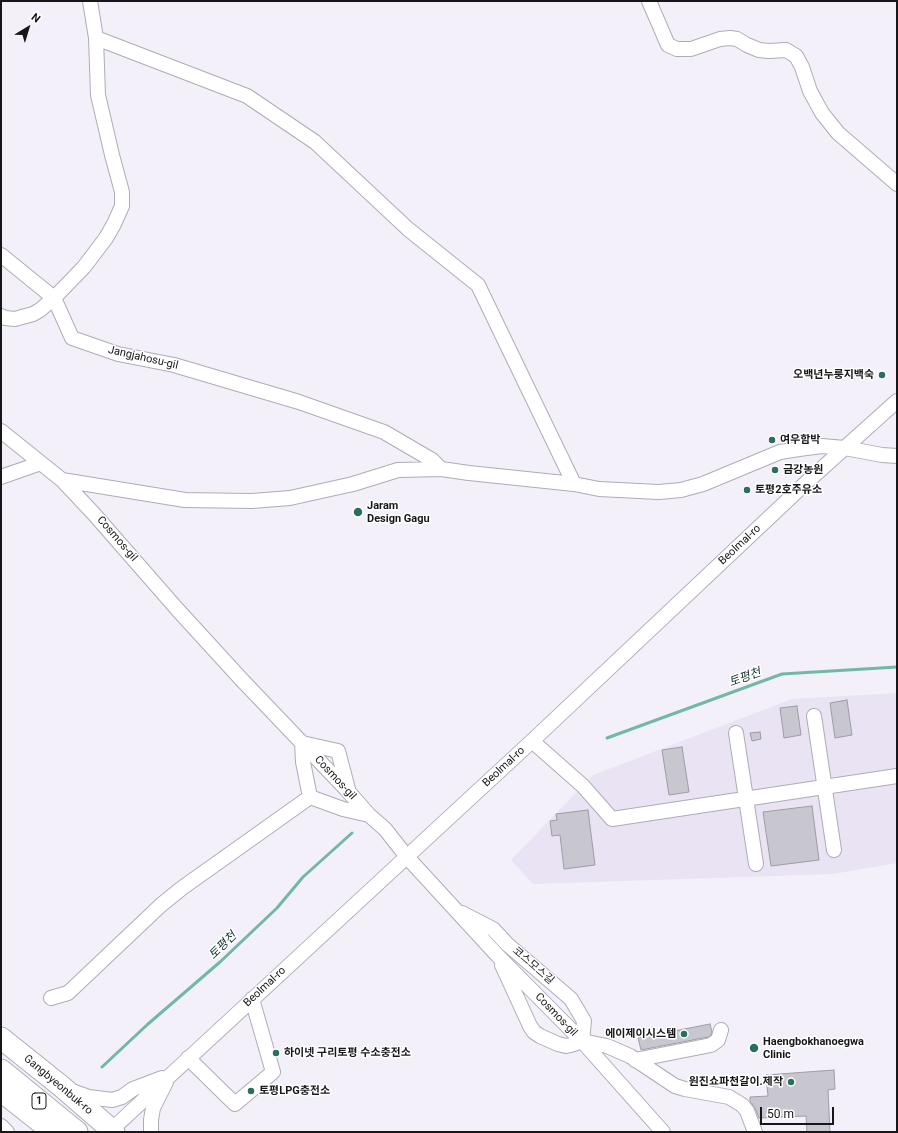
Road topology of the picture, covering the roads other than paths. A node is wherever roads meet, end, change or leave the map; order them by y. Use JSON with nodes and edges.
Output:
{"nodes":[{"id":1,"x":90,"y":1,"type":"edge"},
{"id":2,"x":648,"y":1,"type":"edge"},
{"id":3,"x":96,"y":38,"type":"junction"},
{"id":4,"x":897,"y":184,"type":"edge"},
{"id":5,"x":1,"y":255,"type":"edge"},
{"id":6,"x":54,"y":298,"type":"junction"},
{"id":7,"x":1,"y":316,"type":"edge"},
{"id":8,"x":897,"y":401,"type":"edge"},
{"id":9,"x":1,"y":432,"type":"edge"},
{"id":10,"x":845,"y":448,"type":"junction"},
{"id":11,"x":897,"y":456,"type":"edge"},
{"id":12,"x":41,"y":463,"type":"junction"},
{"id":13,"x":441,"y":469,"type":"junction"},
{"id":14,"x":1,"y":477,"type":"edge"},
{"id":15,"x":62,"y":480,"type":"junction"},
{"id":16,"x":574,"y":484,"type":"junction"},
{"id":17,"x":814,"y":716,"type":"dead end"},
{"id":18,"x":736,"y":733,"type":"dead end"},
{"id":19,"x":532,"y":741,"type":"junction"},
{"id":20,"x":302,"y":743,"type":"junction"},
{"id":21,"x":897,"y":776,"type":"edge"},
{"id":22,"x":824,"y":787,"type":"junction"},
{"id":23,"x":348,"y":791,"type":"junction"},
{"id":24,"x":310,"y":797,"type":"junction"},
{"id":25,"x":747,"y":800,"type":"junction"},
{"id":26,"x":369,"y":815,"type":"junction"},
{"id":27,"x":834,"y":850,"type":"dead end"},
{"id":28,"x":407,"y":857,"type":"junction"},
{"id":29,"x":756,"y":864,"type":"dead end"},
{"id":30,"x":456,"y":910,"type":"junction"},
{"id":31,"x":498,"y":956,"type":"junction"},
{"id":32,"x":51,"y":998,"type":"dead end"},
{"id":33,"x":252,"y":1000,"type":"junction"},
{"id":34,"x":721,"y":1030,"type":"dead end"},
{"id":35,"x":1,"y":1038,"type":"edge"},
{"id":36,"x":582,"y":1041,"type":"junction"},
{"id":37,"x":188,"y":1058,"type":"junction"},
{"id":38,"x":635,"y":1060,"type":"junction"},
{"id":39,"x":1,"y":1070,"type":"edge"},
{"id":40,"x":169,"y":1075,"type":"junction"},
{"id":41,"x":61,"y":1086,"type":"junction"},
{"id":42,"x":1,"y":1091,"type":"edge"},
{"id":43,"x":1,"y":1126,"type":"edge"},
{"id":44,"x":111,"y":1131,"type":"edge"},
{"id":45,"x":7,"y":1132,"type":"edge"},
{"id":46,"x":54,"y":1132,"type":"edge"},
{"id":47,"x":77,"y":1132,"type":"edge"},
{"id":48,"x":151,"y":1132,"type":"edge"},
{"id":49,"x":663,"y":1132,"type":"edge"},
{"id":50,"x":754,"y":1132,"type":"edge"}],
"edges":[{"from":1,"to":3,"type":"street"},
{"from":2,"to":4,"type":"street"},
{"from":3,"to":6,"type":"street"},
{"from":3,"to":16,"type":"street"},
{"from":5,"to":6,"type":"street"},
{"from":6,"to":7,"type":"street"},
{"from":6,"to":13,"type":"street","name":"Jangjahosu-gil"},
{"from":8,"to":10,"type":"street","name":"Beolmal-ro"},
{"from":9,"to":12,"type":"street","name":"Cosmos-gil"},
{"from":10,"to":11,"type":"street"},
{"from":10,"to":16,"type":"street"},
{"from":10,"to":19,"type":"street","name":"Beolmal-ro"},
{"from":12,"to":14,"type":"street"},
{"from":12,"to":15,"type":"street","name":"Cosmos-gil"},
{"from":13,"to":15,"type":"street"},
{"from":13,"to":16,"type":"street"},
{"from":15,"to":20,"type":"street","name":"Cosmos-gil"},
{"from":17,"to":22,"type":"street"},
{"from":18,"to":25,"type":"street"},
{"from":19,"to":25,"type":"street"},
{"from":19,"to":28,"type":"street","name":"Beolmal-ro"},
{"from":20,"to":23,"type":"street","name":"Cosmos-gil"},
{"from":20,"to":23,"type":"street"},
{"from":20,"to":24,"type":"street"},
{"from":21,"to":22,"type":"street"},
{"from":22,"to":25,"type":"street"},
{"from":22,"to":27,"type":"street"},
{"from":23,"to":26,"type":"street","name":"Cosmos-gil"},
{"from":24,"to":26,"type":"street"},
{"from":24,"to":32,"type":"street"},
{"from":25,"to":29,"type":"street"},
{"from":26,"to":28,"type":"street","name":"Cosmos-gil"},
{"from":28,"to":30,"type":"street","name":"Cosmos-gil"},
{"from":28,"to":33,"type":"street","name":"Beolmal-ro"},
{"from":30,"to":31,"type":"street","name":"Cosmos-gil"},
{"from":30,"to":36,"type":"street","name":"코스모스길"},
{"from":31,"to":36,"type":"street","name":"Cosmos-gil"},
{"from":31,"to":36,"type":"street","name":"코스모스길"},
{"from":33,"to":37,"type":"street","name":"Beolmal-ro"},
{"from":33,"to":37,"type":"street"},
{"from":34,"to":38,"type":"street"},
{"from":35,"to":41,"type":"highway","name":"Gangbyeonbuk-ro","number":"1"},
{"from":36,"to":38,"type":"street","name":"코스모스길"},
{"from":36,"to":49,"type":"street","name":"Cosmos-gil"},
{"from":37,"to":40,"type":"street","name":"Beolmal-ro"},
{"from":38,"to":50,"type":"street","name":"코스모스길"},
{"from":39,"to":47,"type":"highway","number":"1"},
{"from":40,"to":41,"type":"street"},
{"from":40,"to":44,"type":"street","name":"Beolmal-ro"},
{"from":40,"to":48,"type":"street"},
{"from":41,"to":44,"type":"highway","name":"Gangbyeonbuk-ro","number":"1"},
{"from":42,"to":46,"type":"highway"},
{"from":43,"to":45,"type":"street"}]}
